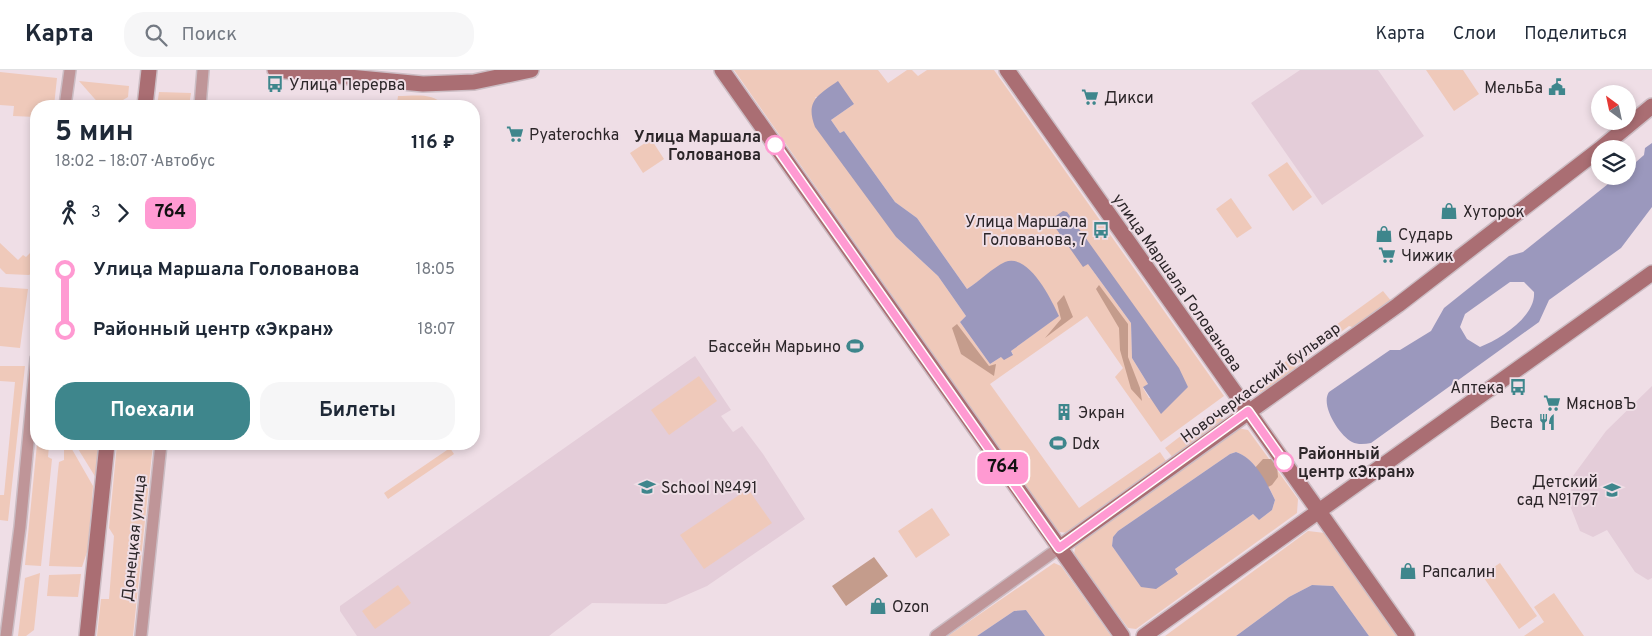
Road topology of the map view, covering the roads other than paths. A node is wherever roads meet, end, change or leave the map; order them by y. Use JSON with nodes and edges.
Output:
{"nodes":[{"id":1,"x":70,"y":70,"type":"edge"},
{"id":2,"x":150,"y":70,"type":"edge"},
{"id":3,"x":204,"y":70,"type":"edge"},
{"id":4,"x":275,"y":70,"type":"edge"},
{"id":5,"x":531,"y":70,"type":"edge"},
{"id":6,"x":722,"y":70,"type":"edge"},
{"id":7,"x":1007,"y":70,"type":"edge"},
{"id":8,"x":66,"y":100,"type":"edge"},
{"id":9,"x":146,"y":100,"type":"edge"},
{"id":10,"x":201,"y":100,"type":"edge"},
{"id":11,"x":1652,"y":106,"type":"edge"},
{"id":12,"x":1611,"y":140,"type":"edge"},
{"id":13,"x":1591,"y":156,"type":"edge"},
{"id":14,"x":1652,"y":273,"type":"edge"},
{"id":15,"x":1248,"y":411,"type":"junction"},
{"id":16,"x":30,"y":422,"type":"edge"},
{"id":17,"x":106,"y":450,"type":"edge"},
{"id":18,"x":160,"y":450,"type":"edge"},
{"id":19,"x":1319,"y":512,"type":"junction"},
{"id":20,"x":1059,"y":548,"type":"junction"},
{"id":21,"x":6,"y":636,"type":"edge"},
{"id":22,"x":87,"y":636,"type":"edge"},
{"id":23,"x":141,"y":636,"type":"edge"},
{"id":24,"x":936,"y":636,"type":"edge"},
{"id":25,"x":1122,"y":636,"type":"edge"},
{"id":26,"x":1144,"y":636,"type":"edge"},
{"id":27,"x":1408,"y":636,"type":"edge"}],
"edges":[{"from":1,"to":8,"type":"street"},
{"from":2,"to":9,"type":"street"},
{"from":3,"to":10,"type":"street"},
{"from":4,"to":5,"type":"street"},
{"from":6,"to":20,"type":"street"},
{"from":7,"to":15,"type":"street","name":"улица Маршала Голованова"},
{"from":11,"to":12,"type":"street","name":"Новочеркасский бульвар"},
{"from":13,"to":15,"type":"street","name":"Новочеркасский бульвар"},
{"from":14,"to":19,"type":"street"},
{"from":15,"to":19,"type":"street","name":"улица Маршала Голованова"},
{"from":15,"to":20,"type":"street","name":"Новочеркасский бульвар"},
{"from":16,"to":21,"type":"street"},
{"from":17,"to":22,"type":"street"},
{"from":18,"to":23,"type":"street","name":"Донецкая улица"},
{"from":19,"to":26,"type":"street"},
{"from":19,"to":27,"type":"street","name":"улица Маршала Голованова"},
{"from":20,"to":24,"type":"street","name":"Новочеркасский бульвар"},
{"from":20,"to":25,"type":"street"}]}
